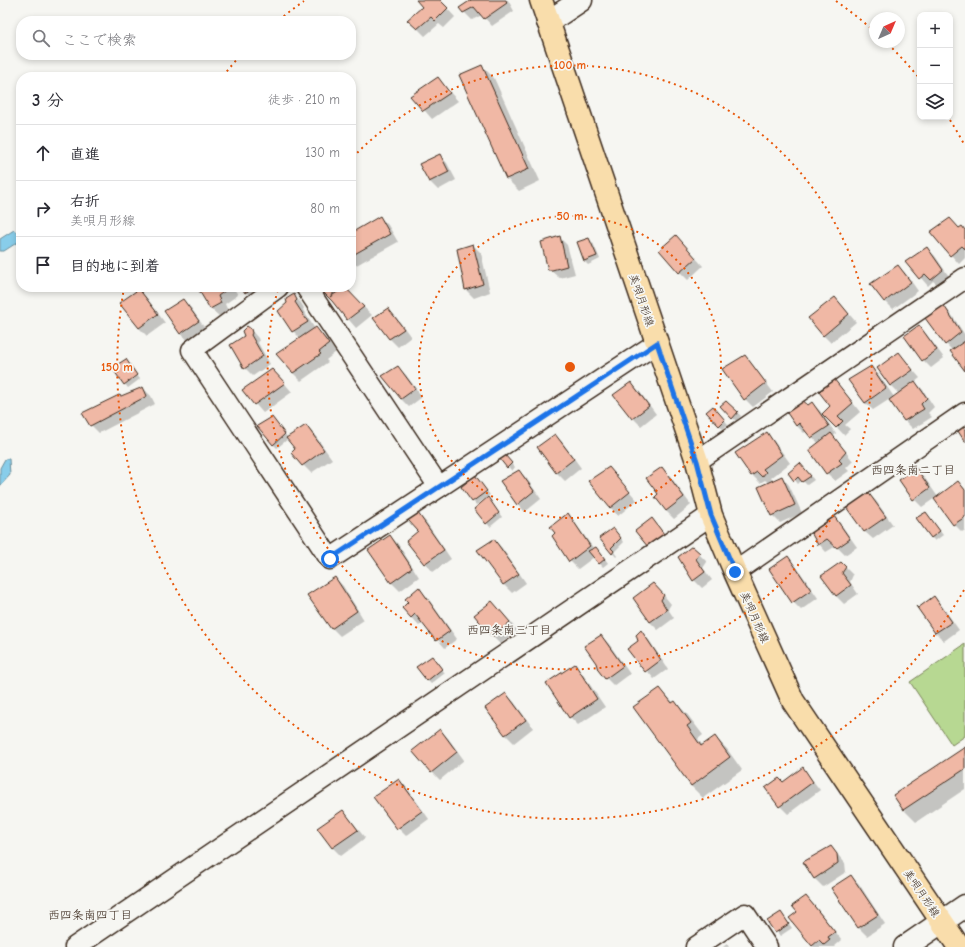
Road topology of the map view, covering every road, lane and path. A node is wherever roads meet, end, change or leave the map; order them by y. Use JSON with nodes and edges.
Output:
{"nodes":[{"id":1,"x":541,"y":0,"type":"edge"},
{"id":2,"x":581,"y":0,"type":"edge"},
{"id":3,"x":548,"y":22,"type":"junction"},
{"id":4,"x":965,"y":278,"type":"edge"},
{"id":5,"x":271,"y":292,"type":"edge"},
{"id":6,"x":309,"y":292,"type":"edge"},
{"id":7,"x":657,"y":343,"type":"junction"},
{"id":8,"x":965,"y":413,"type":"edge"},
{"id":9,"x":697,"y":461,"type":"junction"},
{"id":10,"x":439,"y":487,"type":"junction"},
{"id":11,"x":711,"y":515,"type":"junction"},
{"id":12,"x":735,"y":572,"type":"junction"},
{"id":13,"x":965,"y":906,"type":"edge"},
{"id":14,"x":942,"y":922,"type":"junction"},
{"id":15,"x":75,"y":947,"type":"edge"},
{"id":16,"x":696,"y":947,"type":"edge"},
{"id":17,"x":766,"y":947,"type":"edge"},
{"id":18,"x":904,"y":947,"type":"edge"},
{"id":19,"x":959,"y":947,"type":"edge"}],
"edges":[{"from":1,"to":3,"type":"main road","name":"美唄月形線"},
{"from":2,"to":3,"type":"street"},
{"from":3,"to":7,"type":"main road","name":"美唄月形線"},
{"from":4,"to":9,"type":"street"},
{"from":5,"to":10,"type":"street"},
{"from":6,"to":10,"type":"street"},
{"from":7,"to":9,"type":"main road","name":"美唄月形線"},
{"from":7,"to":10,"type":"street"},
{"from":8,"to":12,"type":"street"},
{"from":9,"to":11,"type":"main road","name":"美唄月形線"},
{"from":11,"to":12,"type":"main road","name":"美唄月形線"},
{"from":11,"to":15,"type":"street"},
{"from":12,"to":14,"type":"main road","name":"美唄月形線"},
{"from":13,"to":14,"type":"street"},
{"from":14,"to":18,"type":"street"},
{"from":14,"to":19,"type":"main road","name":"美唄月形線"},
{"from":16,"to":17,"type":"street"}]}
